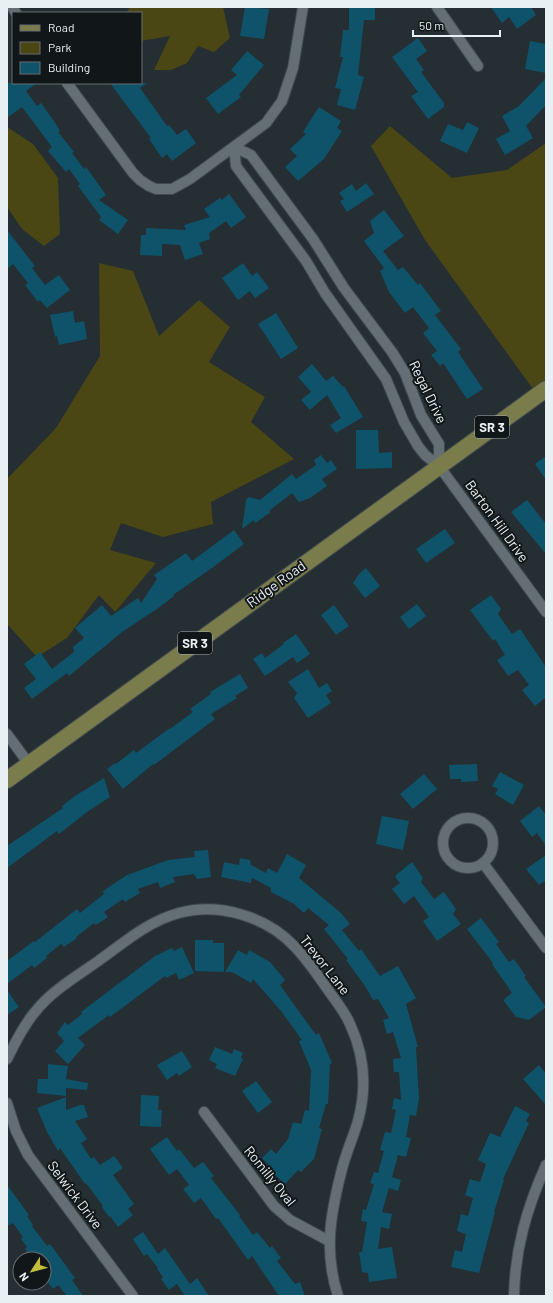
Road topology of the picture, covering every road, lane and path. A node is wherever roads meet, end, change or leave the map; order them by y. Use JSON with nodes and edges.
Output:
{"nodes":[{"id":1,"x":303,"y":7,"type":"edge"},
{"id":2,"x":437,"y":7,"type":"edge"},
{"id":3,"x":478,"y":66,"type":"dead end"},
{"id":4,"x":68,"y":84,"type":"edge"},
{"id":5,"x":234,"y":147,"type":"junction"},
{"id":6,"x":368,"y":320,"type":"junction"},
{"id":7,"x":353,"y":331,"type":"junction"},
{"id":8,"x":546,"y":389,"type":"edge"},
{"id":9,"x":439,"y":466,"type":"junction"},
{"id":10,"x":546,"y":612,"type":"edge"},
{"id":11,"x":7,"y":734,"type":"edge"},
{"id":12,"x":29,"y":764,"type":"junction"},
{"id":13,"x":7,"y":780,"type":"edge"},
{"id":14,"x":483,"y":863,"type":"junction"},
{"id":15,"x":546,"y":948,"type":"edge"},
{"id":16,"x":7,"y":1060,"type":"edge"},
{"id":17,"x":7,"y":1103,"type":"edge"},
{"id":18,"x":204,"y":1112,"type":"dead end"},
{"id":19,"x":546,"y":1165,"type":"edge"},
{"id":20,"x":329,"y":1241,"type":"junction"},
{"id":21,"x":133,"y":1296,"type":"edge"},
{"id":22,"x":338,"y":1296,"type":"edge"},
{"id":23,"x":514,"y":1296,"type":"edge"}],
"edges":[{"from":1,"to":5,"type":"street"},
{"from":2,"to":3,"type":"street"},
{"from":4,"to":5,"type":"street"},
{"from":5,"to":6,"type":"street","name":"Regal Drive"},
{"from":5,"to":7,"type":"street"},
{"from":6,"to":7,"type":"street"},
{"from":6,"to":9,"type":"street","name":"Regal Drive"},
{"from":7,"to":9,"type":"street"},
{"from":8,"to":9,"type":"main road","name":"Ridge Road","number":"SR 3"},
{"from":9,"to":10,"type":"street","name":"Barton Hill Drive"},
{"from":9,"to":12,"type":"main road","name":"Ridge Road","number":"SR 3"},
{"from":11,"to":12,"type":"street"},
{"from":12,"to":13,"type":"main road","name":"Ridge Road","number":"SR 3"},
{"from":14,"to":14,"type":"street"},
{"from":14,"to":15,"type":"street"},
{"from":16,"to":20,"type":"street","name":"Trevor Lane"},
{"from":17,"to":21,"type":"street","name":"Selwick Drive"},
{"from":18,"to":20,"type":"street","name":"Romilly Oval"},
{"from":19,"to":23,"type":"street"},
{"from":20,"to":22,"type":"street","name":"Trevor Lane"}]}
